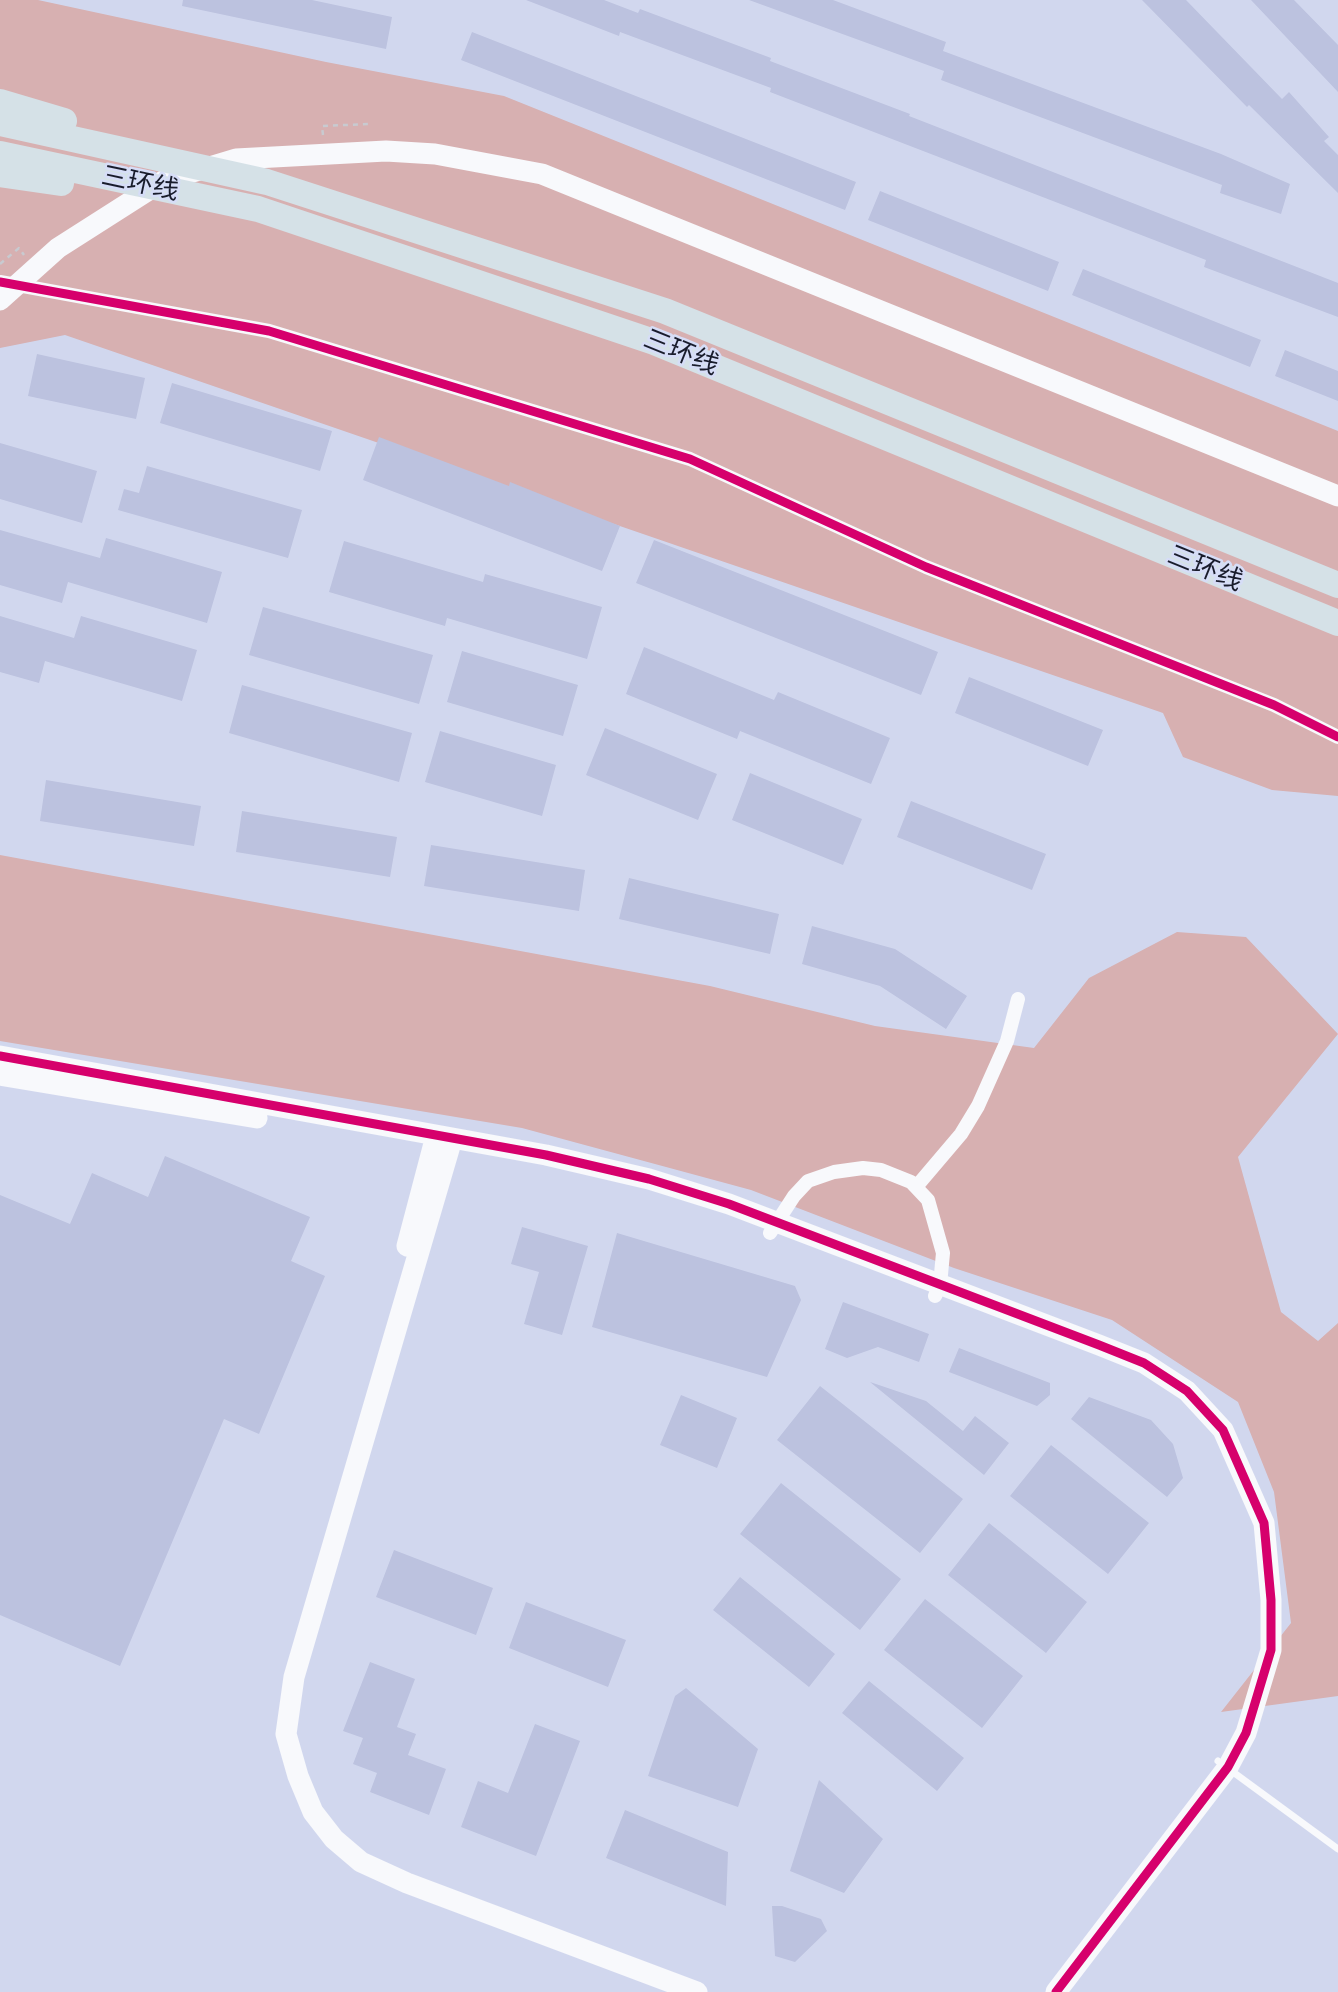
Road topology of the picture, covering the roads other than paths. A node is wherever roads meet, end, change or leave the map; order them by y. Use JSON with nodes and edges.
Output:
{"nodes":[{"id":1,"x":0,"y":102,"type":"edge"},
{"id":2,"x":0,"y":123,"type":"edge"},
{"id":3,"x":0,"y":154,"type":"edge"},
{"id":4,"x":0,"y":174,"type":"edge"},
{"id":5,"x":267,"y":182,"type":"junction"},
{"id":6,"x":258,"y":209,"type":"junction"},
{"id":7,"x":0,"y":282,"type":"edge"},
{"id":8,"x":0,"y":300,"type":"edge"},
{"id":9,"x":1338,"y":496,"type":"edge"},
{"id":10,"x":1155,"y":511,"type":"junction"},
{"id":11,"x":1338,"y":569,"type":"edge"},
{"id":12,"x":1338,"y":585,"type":"edge"},
{"id":13,"x":1338,"y":623,"type":"edge"},
{"id":14,"x":1338,"y":737,"type":"edge"},
{"id":15,"x":1018,"y":999,"type":"dead end"},
{"id":16,"x":0,"y":1056,"type":"edge"},
{"id":17,"x":0,"y":1075,"type":"edge"},
{"id":18,"x":443,"y":1144,"type":"junction"},
{"id":19,"x":916,"y":1187,"type":"junction"},
{"id":20,"x":773,"y":1228,"type":"junction"},
{"id":21,"x":938,"y":1290,"type":"junction"},
{"id":22,"x":1223,"y":1764,"type":"junction"},
{"id":23,"x":1338,"y":1849,"type":"edge"},
{"id":24,"x":675,"y":1992,"type":"edge"},
{"id":25,"x":697,"y":1992,"type":"edge"},
{"id":26,"x":1041,"y":1992,"type":"edge"},
{"id":27,"x":1056,"y":1992,"type":"edge"}],
"edges":[{"from":1,"to":5,"type":"highway"},
{"from":2,"to":5,"type":"highway","name":"三环线"},
{"from":3,"to":6,"type":"highway","name":"三环线"},
{"from":4,"to":6,"type":"highway"},
{"from":5,"to":10,"type":"highway","name":"三环线"},
{"from":6,"to":13,"type":"highway","name":"三环线"},
{"from":7,"to":14,"type":"street"},
{"from":8,"to":9,"type":"street"},
{"from":10,"to":11,"type":"highway"},
{"from":10,"to":12,"type":"highway","name":"三环线"},
{"from":15,"to":19,"type":"street"},
{"from":16,"to":18,"type":"street"},
{"from":17,"to":18,"type":"street"},
{"from":18,"to":20,"type":"street"},
{"from":18,"to":24,"type":"street"},
{"from":18,"to":25,"type":"street"},
{"from":19,"to":20,"type":"street"},
{"from":19,"to":21,"type":"street"},
{"from":20,"to":21,"type":"street"},
{"from":21,"to":22,"type":"street"},
{"from":22,"to":23,"type":"lane"},
{"from":22,"to":26,"type":"street"},
{"from":22,"to":27,"type":"street"}]}
